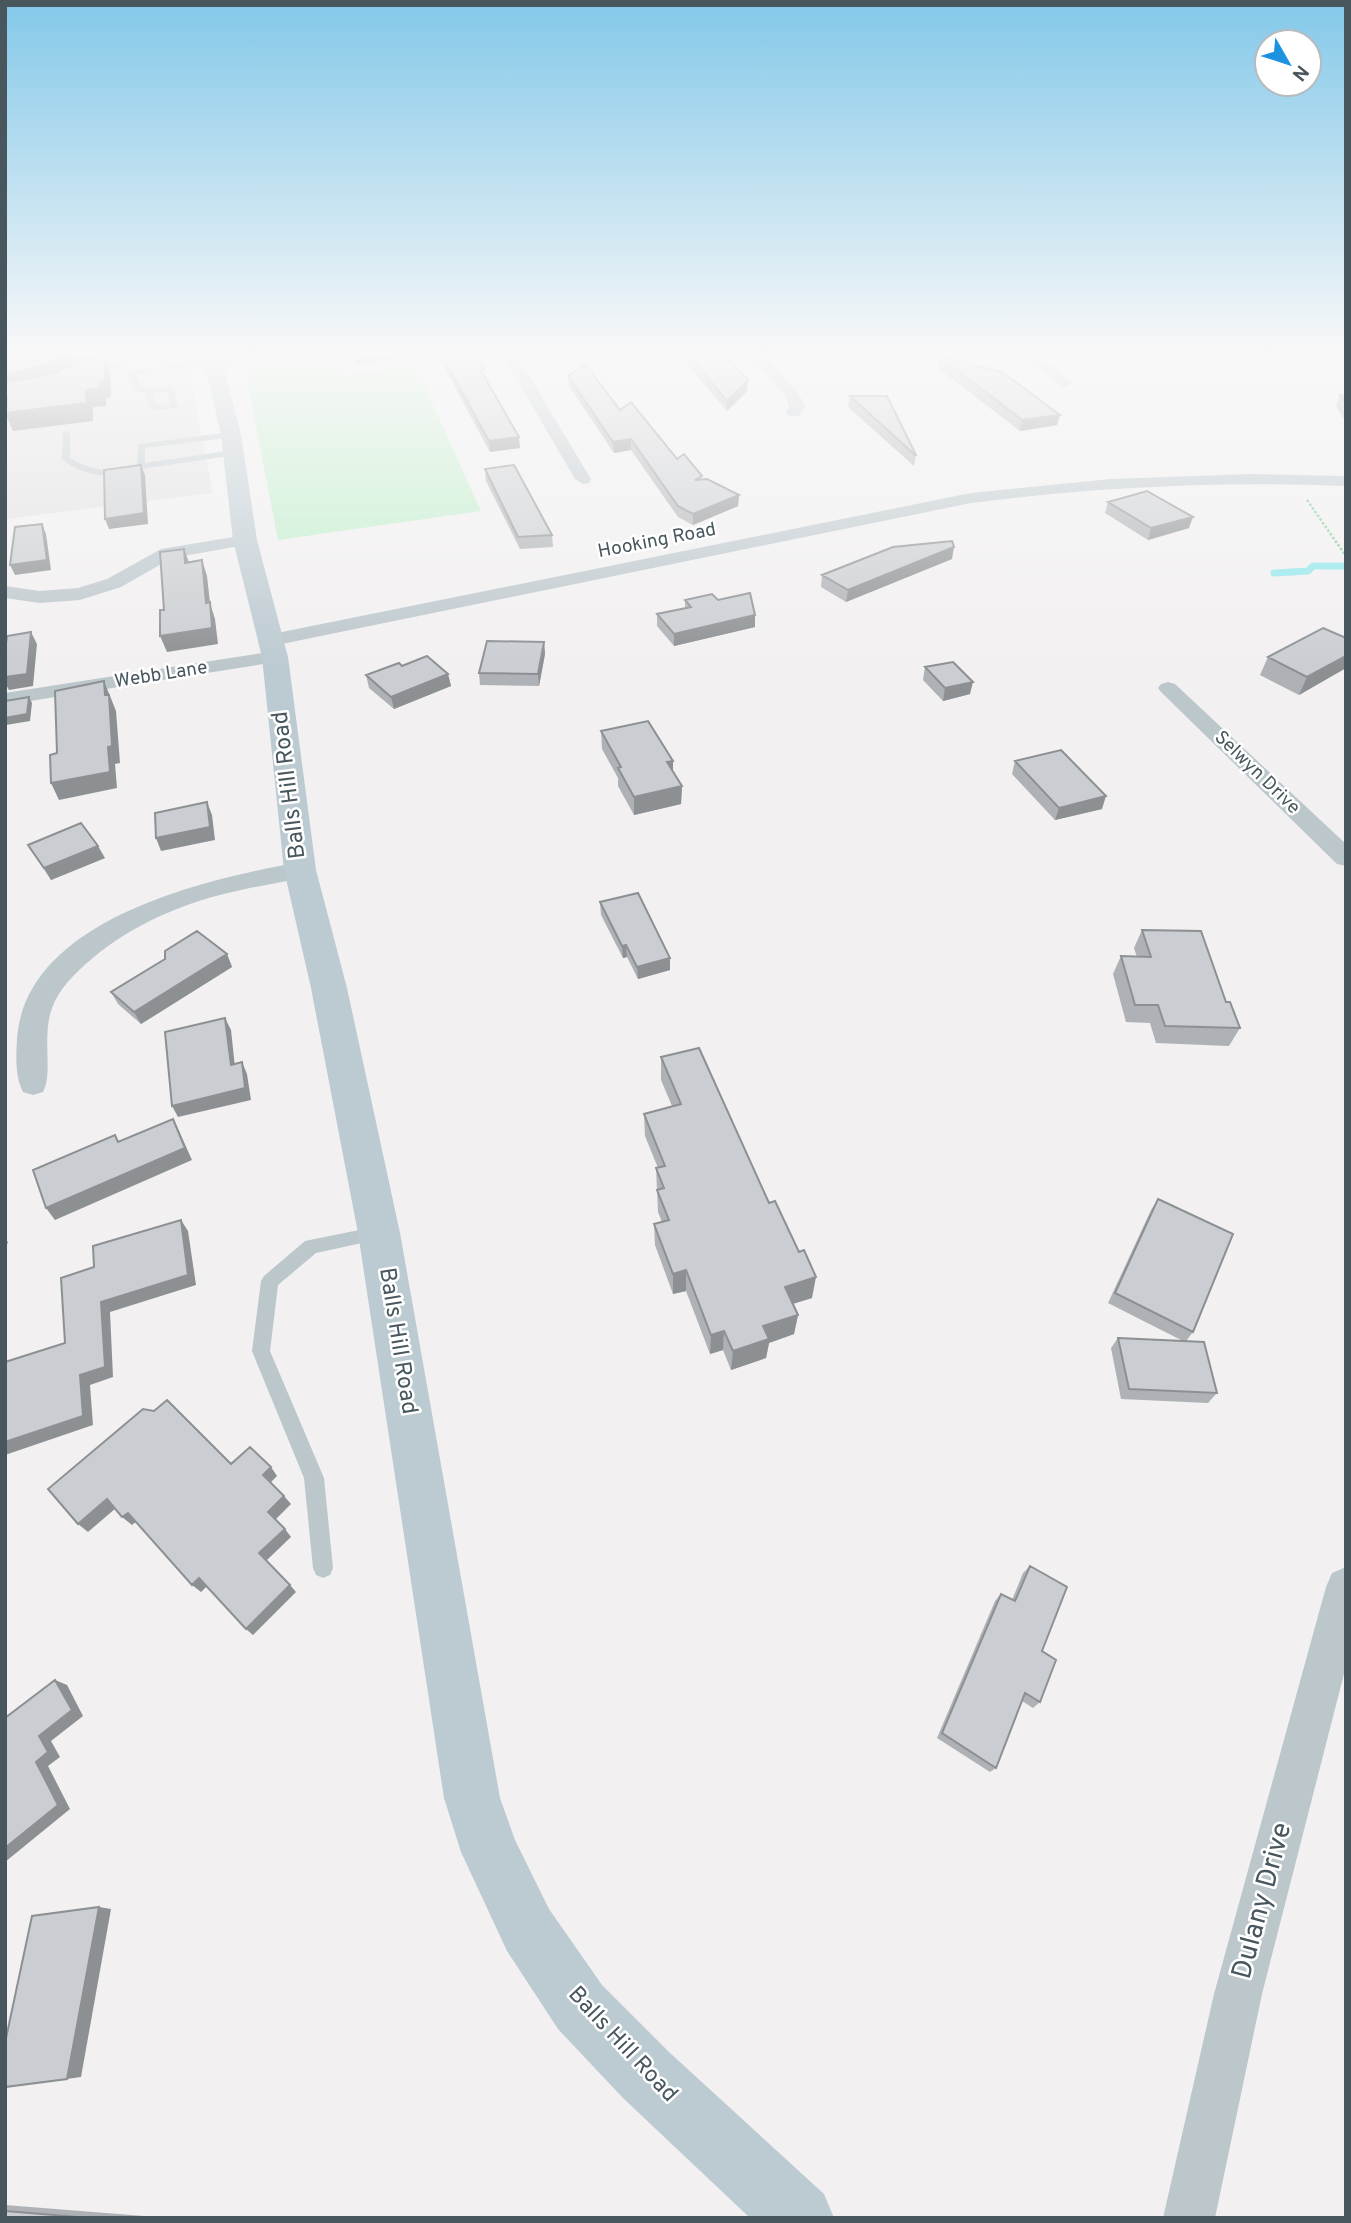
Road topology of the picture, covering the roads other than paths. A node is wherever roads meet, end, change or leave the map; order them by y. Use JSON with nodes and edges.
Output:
{"nodes":[{"id":1,"x":67,"y":460,"type":"edge"},
{"id":2,"x":141,"y":460,"type":"edge"},
{"id":3,"x":167,"y":460,"type":"edge"},
{"id":4,"x":234,"y":460,"type":"edge"},
{"id":5,"x":572,"y":460,"type":"edge"},
{"id":6,"x":141,"y":466,"type":"junction"},
{"id":7,"x":583,"y":479,"type":"dead end"},
{"id":8,"x":1346,"y":481,"type":"edge"},
{"id":9,"x":245,"y":540,"type":"junction"},
{"id":10,"x":5,"y":592,"type":"edge"},
{"id":11,"x":273,"y":649,"type":"junction"},
{"id":12,"x":1168,"y":688,"type":"dead end"},
{"id":13,"x":5,"y":699,"type":"edge"},
{"id":14,"x":1346,"y":858,"type":"edge"},
{"id":15,"x":300,"y":870,"type":"junction"},
{"id":16,"x":33,"y":1084,"type":"dead end"},
{"id":17,"x":379,"y":1233,"type":"junction"},
{"id":18,"x":323,"y":1568,"type":"dead end"},
{"id":19,"x":1346,"y":1587,"type":"edge"},
{"id":20,"x":800,"y":2218,"type":"edge"},
{"id":21,"x":1189,"y":2218,"type":"edge"}],
"edges":[{"from":1,"to":6,"type":"lane"},
{"from":2,"to":6,"type":"lane"},
{"from":3,"to":6,"type":"lane"},
{"from":4,"to":9,"type":"street","name":"Balls Hill Road"},
{"from":5,"to":7,"type":"street"},
{"from":8,"to":11,"type":"street","name":"Hooking Road"},
{"from":9,"to":10,"type":"street"},
{"from":9,"to":11,"type":"street","name":"Balls Hill Road"},
{"from":11,"to":13,"type":"street","name":"Webb Lane"},
{"from":11,"to":15,"type":"street","name":"Balls Hill Road"},
{"from":12,"to":14,"type":"street","name":"Selwyn Drive"},
{"from":15,"to":16,"type":"street"},
{"from":15,"to":17,"type":"street","name":"Balls Hill Road"},
{"from":17,"to":18,"type":"lane"},
{"from":17,"to":20,"type":"street","name":"Balls Hill Road"},
{"from":19,"to":21,"type":"street","name":"Dulany Drive"}]}
